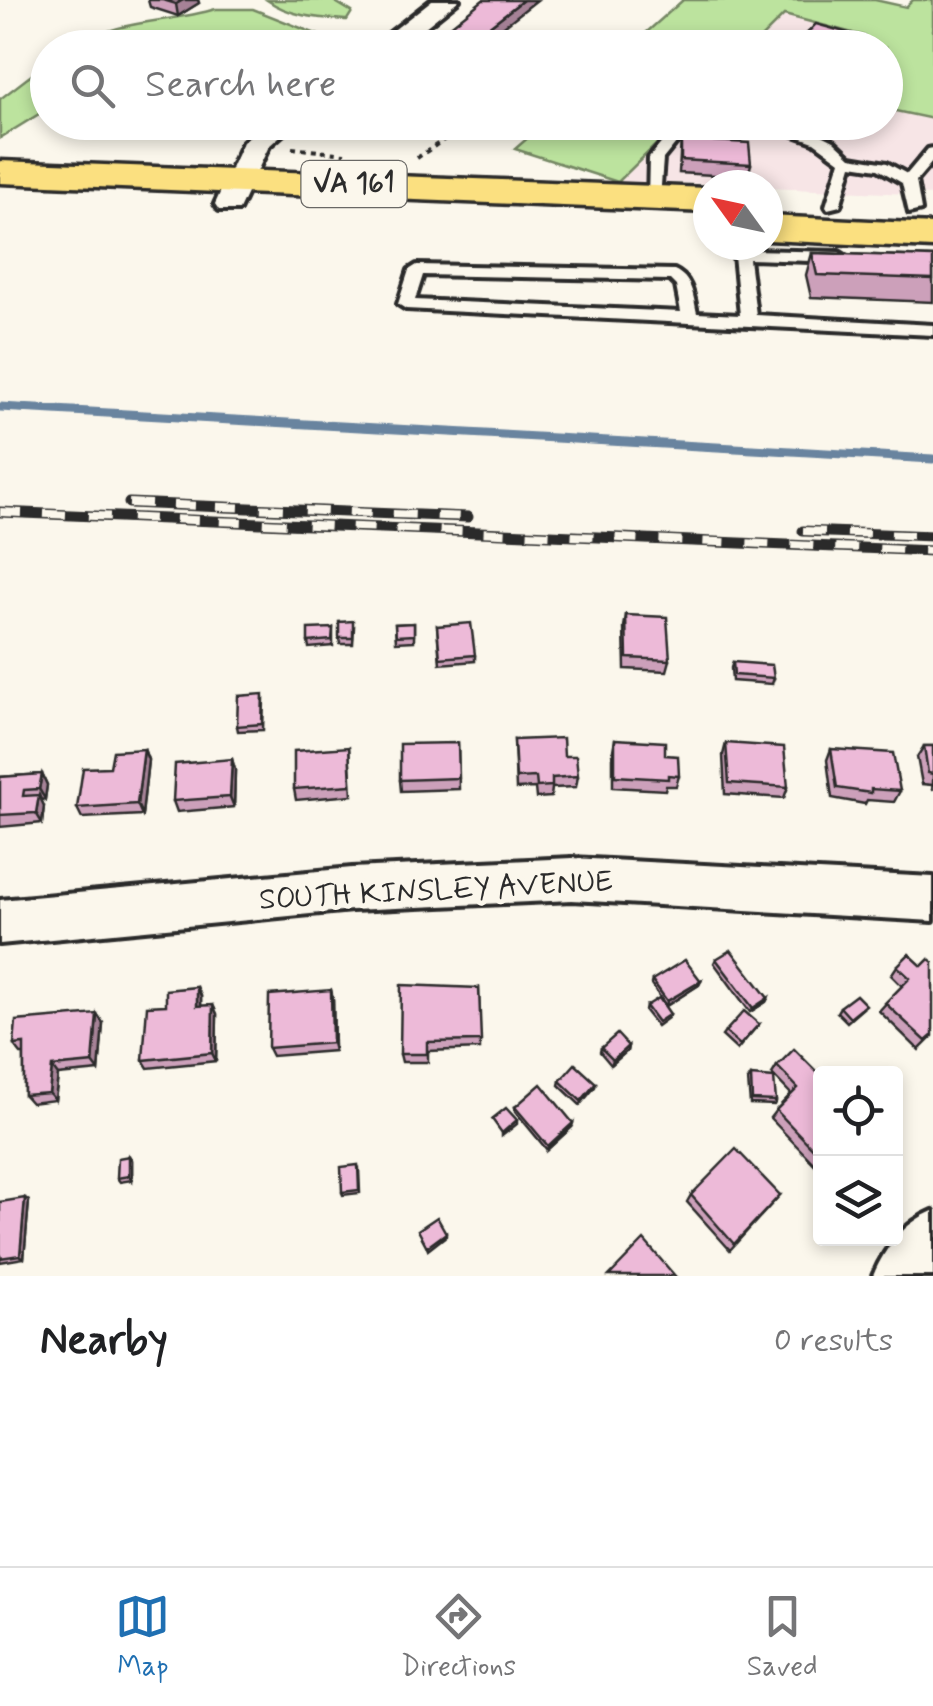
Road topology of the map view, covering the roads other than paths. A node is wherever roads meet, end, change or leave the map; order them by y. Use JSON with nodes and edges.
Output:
{"nodes":[{"id":1,"x":447,"y":0,"type":"edge"},
{"id":2,"x":408,"y":30,"type":"edge"},
{"id":3,"x":259,"y":140,"type":"edge"},
{"id":4,"x":672,"y":140,"type":"edge"},
{"id":5,"x":824,"y":140,"type":"edge"},
{"id":6,"x":933,"y":152,"type":"edge"},
{"id":7,"x":848,"y":160,"type":"junction"},
{"id":8,"x":0,"y":172,"type":"edge"},
{"id":9,"x":234,"y":191,"type":"junction"},
{"id":10,"x":0,"y":198,"type":"edge"},
{"id":11,"x":653,"y":198,"type":"junction"},
{"id":12,"x":693,"y":199,"type":"edge"},
{"id":13,"x":783,"y":204,"type":"edge"},
{"id":14,"x":833,"y":206,"type":"junction"},
{"id":15,"x":922,"y":209,"type":"edge"},
{"id":16,"x":693,"y":225,"type":"edge"},
{"id":17,"x":783,"y":236,"type":"edge"},
{"id":18,"x":783,"y":248,"type":"edge"},
{"id":19,"x":856,"y":258,"type":"edge"},
{"id":20,"x":750,"y":260,"type":"edge"},
{"id":21,"x":690,"y":318,"type":"junction"},
{"id":22,"x":749,"y":320,"type":"junction"},
{"id":23,"x":933,"y":330,"type":"edge"},
{"id":24,"x":933,"y":899,"type":"edge"},
{"id":25,"x":0,"y":922,"type":"edge"},
{"id":26,"x":933,"y":1239,"type":"edge"},
{"id":27,"x":901,"y":1276,"type":"edge"}],
"edges":[{"from":1,"to":2,"type":"street"},
{"from":3,"to":9,"type":"street"},
{"from":4,"to":11,"type":"lane"},
{"from":5,"to":7,"type":"lane"},
{"from":6,"to":15,"type":"lane"},
{"from":7,"to":14,"type":"lane"},
{"from":7,"to":15,"type":"lane"},
{"from":8,"to":9,"type":"main road","number":"VA 161"},
{"from":9,"to":10,"type":"main road","number":"VA 161"},
{"from":9,"to":11,"type":"main road","number":"VA 161"},
{"from":9,"to":16,"type":"main road","number":"VA 161"},
{"from":11,"to":12,"type":"main road","number":"VA 161"},
{"from":13,"to":14,"type":"main road"},
{"from":14,"to":15,"type":"main road"},
{"from":15,"to":17,"type":"main road"},
{"from":18,"to":19,"type":"lane"},
{"from":20,"to":22,"type":"lane"},
{"from":21,"to":21,"type":"lane"},
{"from":21,"to":22,"type":"lane"},
{"from":22,"to":23,"type":"lane"},
{"from":24,"to":25,"type":"street","name":"SOUTH KINSLEY AVENUE"},
{"from":26,"to":27,"type":"street"}]}
